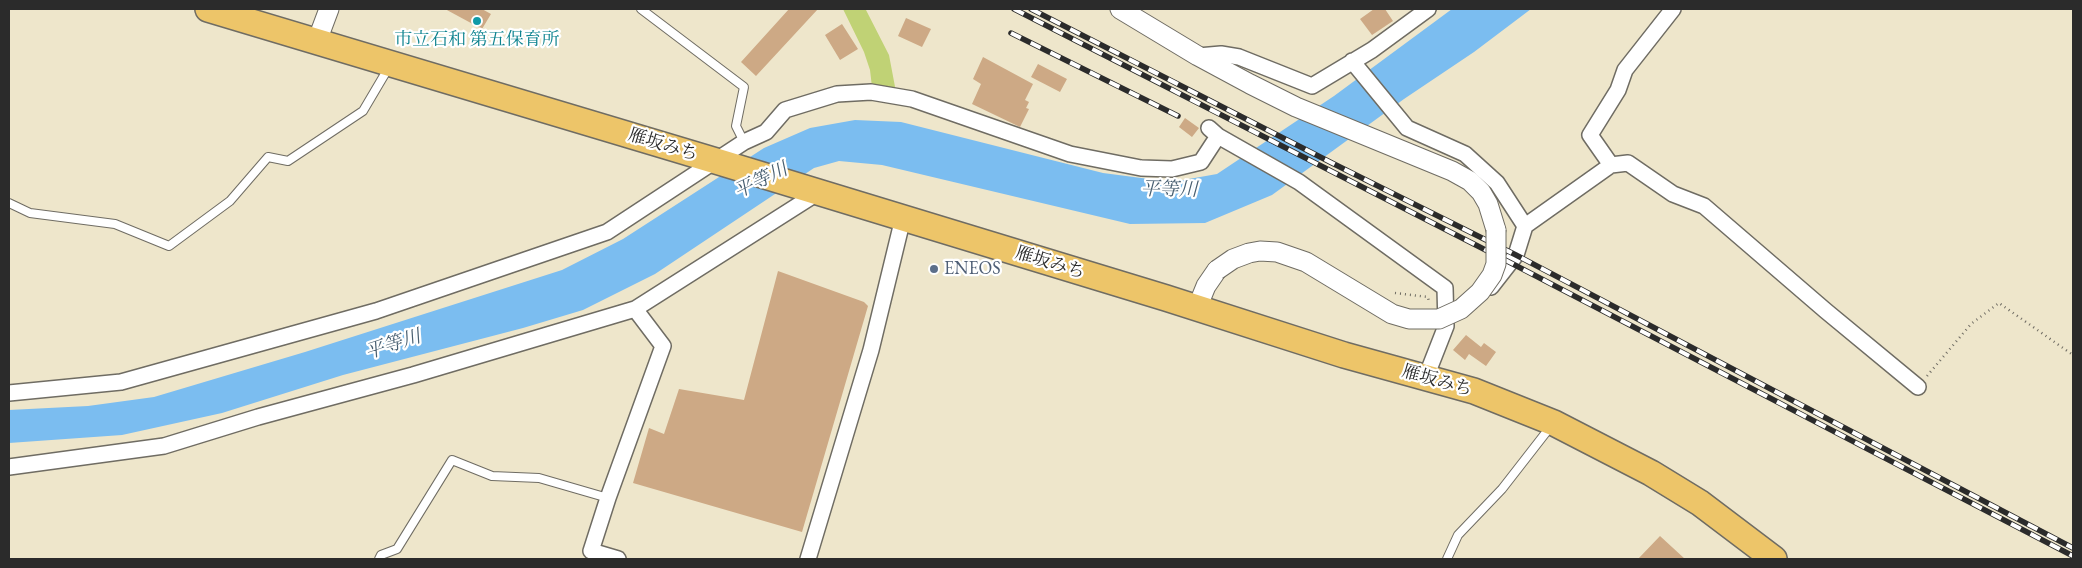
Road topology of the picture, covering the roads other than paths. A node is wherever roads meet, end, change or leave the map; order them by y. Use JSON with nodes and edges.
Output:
{"nodes":[{"id":1,"x":208,"y":9,"type":"edge"},
{"id":2,"x":329,"y":9,"type":"edge"},
{"id":3,"x":641,"y":9,"type":"edge"},
{"id":4,"x":1428,"y":9,"type":"edge"},
{"id":5,"x":1672,"y":9,"type":"edge"},
{"id":6,"x":1129,"y":11,"type":"edge"},
{"id":7,"x":317,"y":41,"type":"junction"},
{"id":8,"x":1198,"y":56,"type":"junction"},
{"id":9,"x":391,"y":63,"type":"junction"},
{"id":10,"x":1356,"y":65,"type":"junction"},
{"id":11,"x":744,"y":142,"type":"junction"},
{"id":12,"x":723,"y":163,"type":"junction"},
{"id":13,"x":1611,"y":165,"type":"junction"},
{"id":14,"x":815,"y":191,"type":"junction"},
{"id":15,"x":9,"y":203,"type":"edge"},
{"id":16,"x":903,"y":218,"type":"junction"},
{"id":17,"x":1525,"y":226,"type":"junction"},
{"id":18,"x":1197,"y":308,"type":"junction"},
{"id":19,"x":635,"y":309,"type":"junction"},
{"id":20,"x":1446,"y":326,"type":"junction"},
{"id":21,"x":1426,"y":377,"type":"junction"},
{"id":22,"x":1918,"y":387,"type":"road end"},
{"id":23,"x":9,"y":393,"type":"edge"},
{"id":24,"x":1554,"y":423,"type":"junction"},
{"id":25,"x":9,"y":467,"type":"edge"},
{"id":26,"x":608,"y":498,"type":"junction"},
{"id":27,"x":812,"y":544,"type":"junction"},
{"id":28,"x":379,"y":559,"type":"edge"},
{"id":29,"x":618,"y":559,"type":"edge"},
{"id":30,"x":808,"y":559,"type":"edge"},
{"id":31,"x":821,"y":559,"type":"edge"},
{"id":32,"x":1447,"y":559,"type":"edge"},
{"id":33,"x":1774,"y":559,"type":"edge"}],
"edges":[{"from":1,"to":7,"type":"highway","name":"雁坂みち"},
{"from":2,"to":7,"type":"street"},
{"from":3,"to":11,"type":"lane"},
{"from":4,"to":10,"type":"street"},
{"from":5,"to":13,"type":"street"},
{"from":6,"to":8,"type":"street"},
{"from":7,"to":9,"type":"highway","name":"雁坂みち"},
{"from":8,"to":10,"type":"street"},
{"from":8,"to":18,"type":"street","bridge":true},
{"from":9,"to":12,"type":"highway","name":"雁坂みち"},
{"from":9,"to":15,"type":"lane"},
{"from":10,"to":17,"type":"street"},
{"from":11,"to":12,"type":"street"},
{"from":11,"to":20,"type":"street"},
{"from":12,"to":14,"type":"highway","name":"雁坂みち"},
{"from":12,"to":23,"type":"street"},
{"from":13,"to":17,"type":"street"},
{"from":13,"to":22,"type":"street"},
{"from":14,"to":16,"type":"highway","name":"雁坂みち"},
{"from":14,"to":19,"type":"street"},
{"from":16,"to":18,"type":"highway","name":"雁坂みち"},
{"from":16,"to":27,"type":"street"},
{"from":17,"to":20,"type":"street"},
{"from":18,"to":21,"type":"highway","name":"雁坂みち"},
{"from":19,"to":25,"type":"street"},
{"from":19,"to":26,"type":"street"},
{"from":20,"to":21,"type":"street"},
{"from":21,"to":24,"type":"highway","name":"雁坂みち"},
{"from":24,"to":32,"type":"lane"},
{"from":24,"to":33,"type":"highway","name":"雁坂みち"},
{"from":26,"to":28,"type":"lane"},
{"from":26,"to":29,"type":"street"},
{"from":27,"to":30,"type":"street"},
{"from":27,"to":31,"type":"street"}]}
